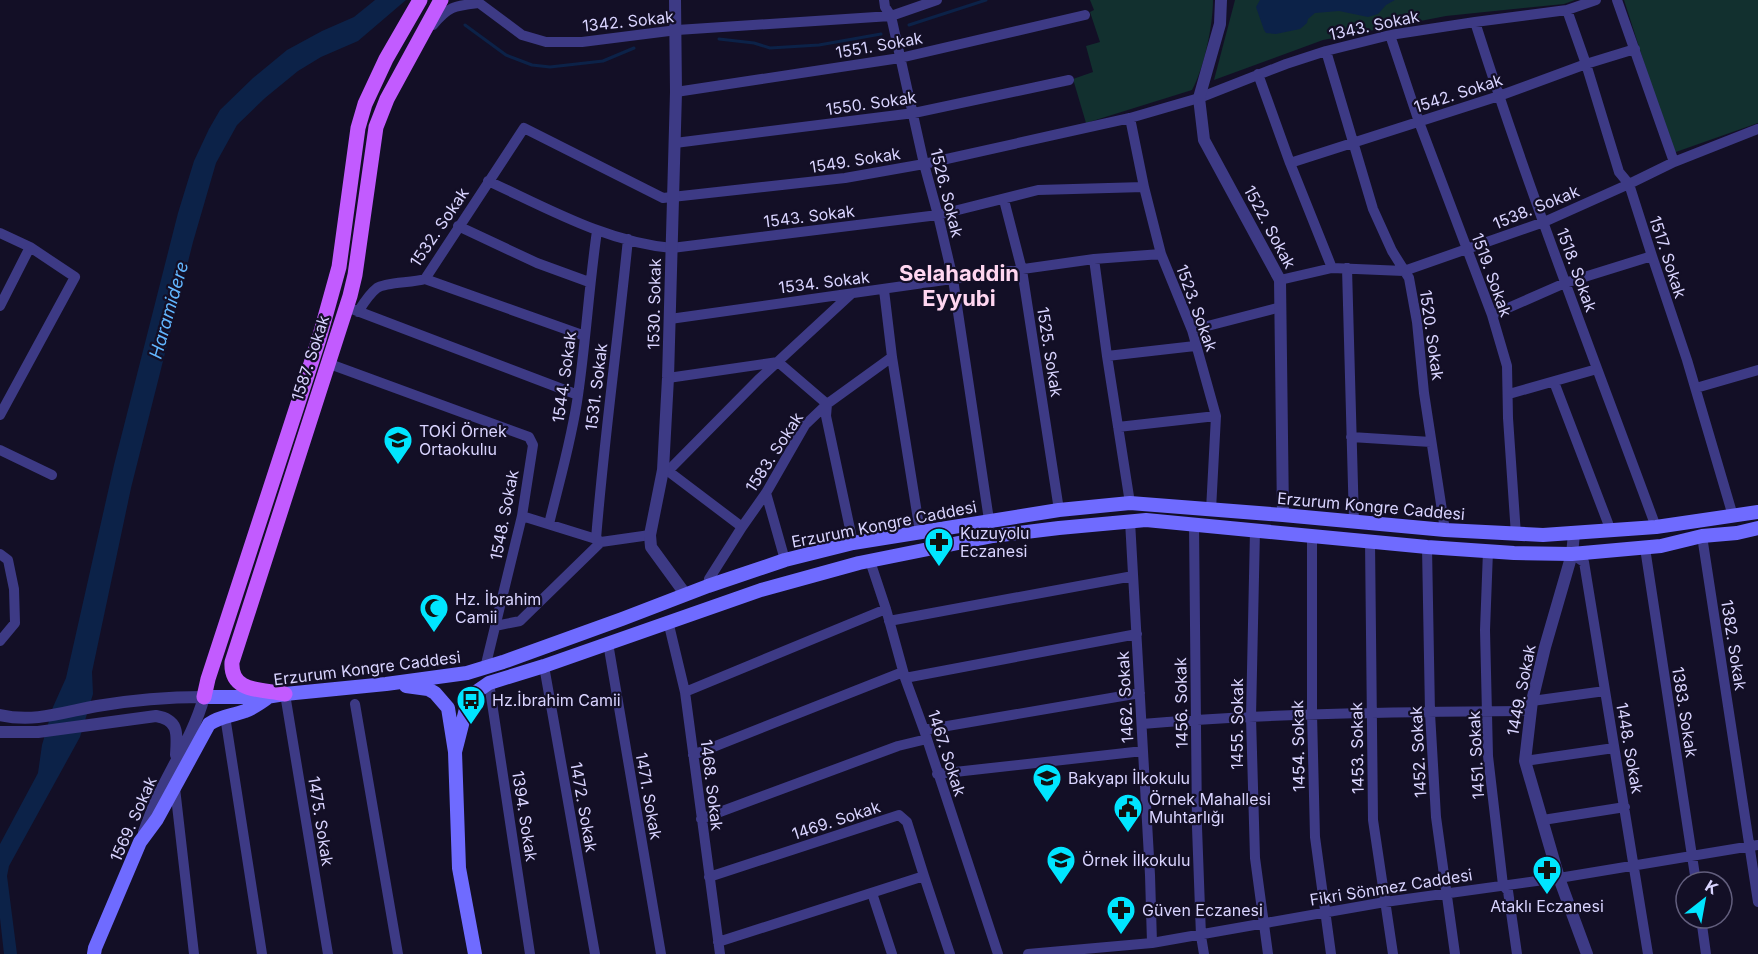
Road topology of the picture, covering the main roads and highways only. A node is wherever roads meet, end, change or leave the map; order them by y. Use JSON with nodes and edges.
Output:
{"nodes":[{"id":1,"x":420,"y":0,"type":"edge"},
{"id":2,"x":441,"y":0,"type":"edge"},
{"id":3,"x":1758,"y":512,"type":"edge"},
{"id":4,"x":1758,"y":529,"type":"edge"},
{"id":5,"x":386,"y":684,"type":"junction"},
{"id":6,"x":277,"y":695,"type":"junction"},
{"id":7,"x":204,"y":698,"type":"joint"},
{"id":8,"x":456,"y":752,"type":"junction"},
{"id":9,"x":94,"y":954,"type":"edge"},
{"id":10,"x":475,"y":954,"type":"edge"}],
"edges":[{"from":1,"to":7,"type":"main road","name":"1587. Sokak"},
{"from":2,"to":6,"type":"main road","name":"1587. Sokak"},
{"from":3,"to":5,"type":"main road","name":"Erzurum Kongre Caddesi"},
{"from":4,"to":8,"type":"main road","name":"Erzurum Kongre Caddesi"},
{"from":5,"to":6,"type":"main road","name":"Erzurum Kongre Caddesi"},
{"from":5,"to":8,"type":"main road"},
{"from":6,"to":7,"type":"main road","name":"Erzurum Kongre Caddesi"},
{"from":6,"to":9,"type":"main road","name":"1569. Sokak"},
{"from":8,"to":10,"type":"main road"}]}
